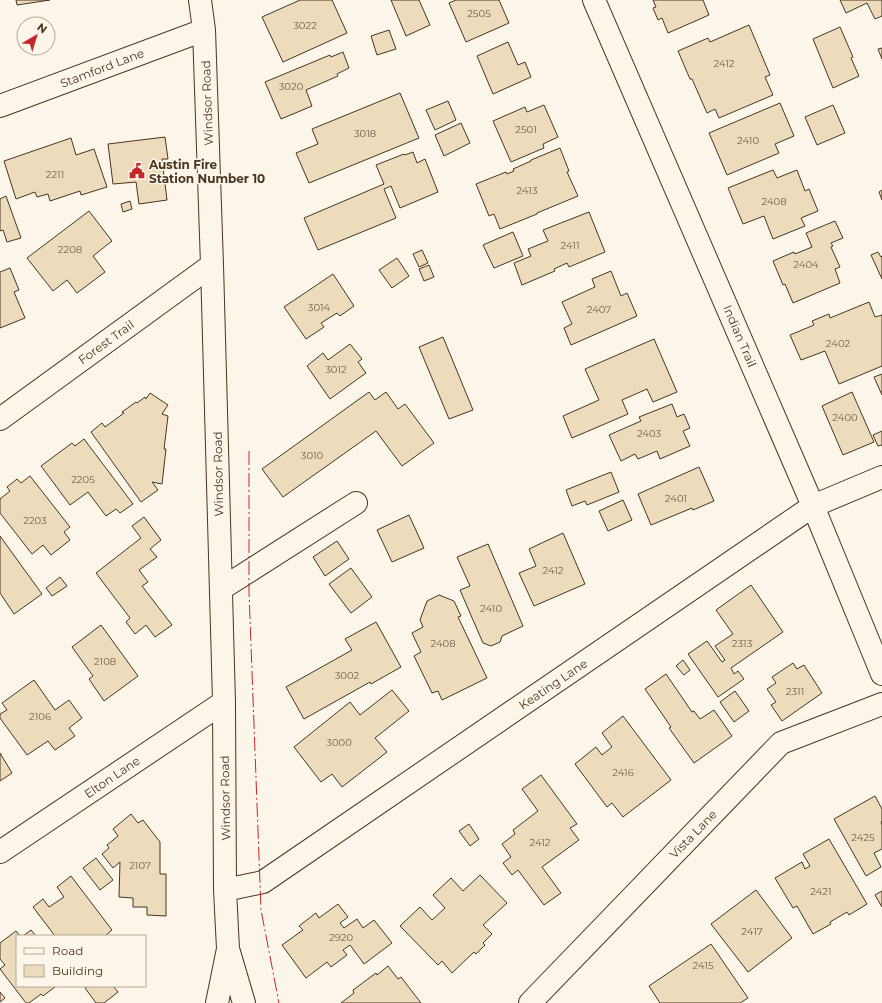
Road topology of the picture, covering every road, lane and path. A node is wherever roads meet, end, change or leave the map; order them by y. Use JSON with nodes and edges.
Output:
{"nodes":[{"id":1,"x":200,"y":0,"type":"edge"},
{"id":2,"x":594,"y":0,"type":"edge"},
{"id":3,"x":204,"y":30,"type":"junction"},
{"id":4,"x":0,"y":106,"type":"edge"},
{"id":5,"x":212,"y":265,"type":"junction"},
{"id":6,"x":0,"y":419,"type":"edge"},
{"id":7,"x":882,"y":477,"type":"edge"},
{"id":8,"x":356,"y":503,"type":"dead end"},
{"id":9,"x":813,"y":506,"type":"junction"},
{"id":10,"x":220,"y":590,"type":"junction"},
{"id":11,"x":882,"y":674,"type":"edge"},
{"id":12,"x":224,"y":702,"type":"junction"},
{"id":13,"x":882,"y":704,"type":"edge"},
{"id":14,"x":0,"y":852,"type":"edge"},
{"id":15,"x":225,"y":890,"type":"junction"},
{"id":16,"x":228,"y":949,"type":"junction"},
{"id":17,"x":217,"y":1003,"type":"edge"},
{"id":18,"x":244,"y":1003,"type":"edge"},
{"id":19,"x":530,"y":1003,"type":"edge"}],
"edges":[{"from":1,"to":3,"type":"street","name":"Windsor Road"},
{"from":2,"to":9,"type":"street","name":"Indian Trail"},
{"from":3,"to":4,"type":"street","name":"Stamford Lane"},
{"from":3,"to":5,"type":"street","name":"Windsor Road"},
{"from":5,"to":6,"type":"street","name":"Forest Trail"},
{"from":5,"to":10,"type":"street","name":"Windsor Road"},
{"from":7,"to":9,"type":"street","name":"Keating Lane"},
{"from":8,"to":10,"type":"street"},
{"from":9,"to":11,"type":"street","name":"Indian Trail"},
{"from":9,"to":15,"type":"street","name":"Keating Lane"},
{"from":10,"to":12,"type":"street","name":"Windsor Road"},
{"from":12,"to":14,"type":"street","name":"Elton Lane"},
{"from":12,"to":15,"type":"street","name":"Windsor Road"},
{"from":13,"to":19,"type":"street","name":"Vista Lane"},
{"from":15,"to":16,"type":"street","name":"Windsor Road"},
{"from":16,"to":17,"type":"street","name":"Windsor Road"},
{"from":16,"to":18,"type":"street","name":"Windsor Road"}]}
